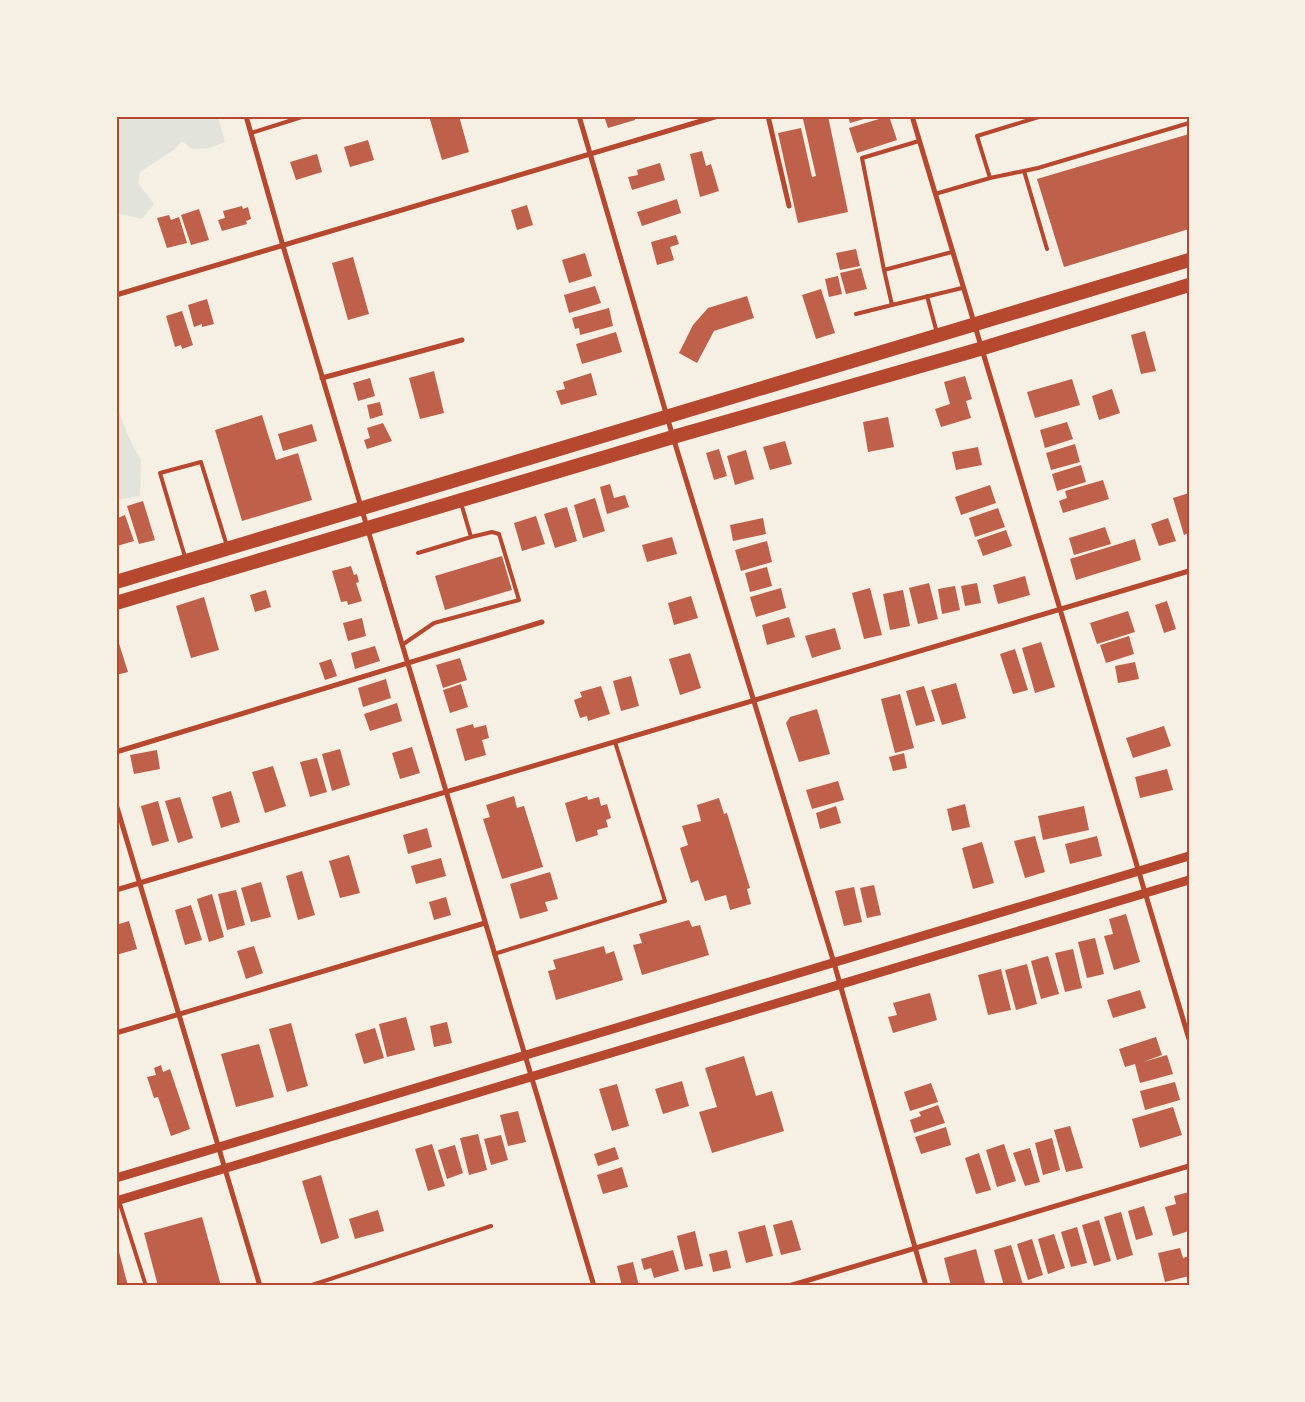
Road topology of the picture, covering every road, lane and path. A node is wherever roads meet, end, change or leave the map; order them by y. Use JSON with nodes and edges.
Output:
{"nodes":[{"id":1,"x":246,"y":116,"type":"edge"},
{"id":2,"x":305,"y":116,"type":"edge"},
{"id":3,"x":579,"y":116,"type":"edge"},
{"id":4,"x":718,"y":116,"type":"edge"},
{"id":5,"x":768,"y":116,"type":"edge"},
{"id":6,"x":912,"y":116,"type":"edge"},
{"id":7,"x":1042,"y":116,"type":"edge"},
{"id":8,"x":1189,"y":123,"type":"edge"},
{"id":9,"x":251,"y":133,"type":"junction"},
{"id":10,"x":919,"y":141,"type":"junction"},
{"id":11,"x":590,"y":155,"type":"junction"},
{"id":12,"x":1024,"y":171,"type":"junction"},
{"id":13,"x":990,"y":178,"type":"junction"},
{"id":14,"x":935,"y":194,"type":"junction"},
{"id":15,"x":789,"y":206,"type":"dead end"},
{"id":16,"x":283,"y":246,"type":"junction"},
{"id":17,"x":1047,"y":249,"type":"dead end"},
{"id":18,"x":952,"y":252,"type":"junction"},
{"id":19,"x":1189,"y":260,"type":"edge"},
{"id":20,"x":884,"y":270,"type":"junction"},
{"id":21,"x":1189,"y":285,"type":"edge"},
{"id":22,"x":962,"y":288,"type":"junction"},
{"id":23,"x":116,"y":295,"type":"edge"},
{"id":24,"x":927,"y":296,"type":"junction"},
{"id":25,"x":892,"y":305,"type":"junction"},
{"id":26,"x":856,"y":314,"type":"dead end"},
{"id":27,"x":974,"y":326,"type":"junction"},
{"id":28,"x":938,"y":336,"type":"junction"},
{"id":29,"x":462,"y":340,"type":"dead end"},
{"id":30,"x":980,"y":349,"type":"junction"},
{"id":31,"x":322,"y":378,"type":"junction"},
{"id":32,"x":667,"y":416,"type":"junction"},
{"id":33,"x":673,"y":437,"type":"junction"},
{"id":34,"x":460,"y":501,"type":"junction"},
{"id":35,"x":361,"y":508,"type":"junction"},
{"id":36,"x":367,"y":529,"type":"junction"},
{"id":37,"x":471,"y":537,"type":"junction"},
{"id":38,"x":228,"y":549,"type":"junction"},
{"id":39,"x":418,"y":553,"type":"dead end"},
{"id":40,"x":186,"y":561,"type":"junction"},
{"id":41,"x":1189,"y":571,"type":"edge"},
{"id":42,"x":116,"y":582,"type":"edge"},
{"id":43,"x":116,"y":604,"type":"edge"},
{"id":44,"x":1060,"y":609,"type":"junction"},
{"id":45,"x":542,"y":622,"type":"dead end"},
{"id":46,"x":402,"y":645,"type":"junction"},
{"id":47,"x":407,"y":662,"type":"junction"},
{"id":48,"x":753,"y":700,"type":"junction"},
{"id":49,"x":615,"y":742,"type":"junction"},
{"id":50,"x":116,"y":752,"type":"edge"},
{"id":51,"x":446,"y":793,"type":"junction"},
{"id":52,"x":116,"y":804,"type":"edge"},
{"id":53,"x":1189,"y":856,"type":"edge"},
{"id":54,"x":1139,"y":871,"type":"junction"},
{"id":55,"x":1189,"y":880,"type":"edge"},
{"id":56,"x":140,"y":883,"type":"junction"},
{"id":57,"x":116,"y":890,"type":"edge"},
{"id":58,"x":1146,"y":892,"type":"junction"},
{"id":59,"x":485,"y":923,"type":"junction"},
{"id":60,"x":494,"y":954,"type":"junction"},
{"id":61,"x":834,"y":963,"type":"junction"},
{"id":62,"x":840,"y":984,"type":"junction"},
{"id":63,"x":179,"y":1014,"type":"junction"},
{"id":64,"x":116,"y":1033,"type":"edge"},
{"id":65,"x":1189,"y":1039,"type":"edge"},
{"id":66,"x":525,"y":1055,"type":"junction"},
{"id":67,"x":531,"y":1077,"type":"junction"},
{"id":68,"x":219,"y":1147,"type":"junction"},
{"id":69,"x":1189,"y":1166,"type":"edge"},
{"id":70,"x":225,"y":1169,"type":"junction"},
{"id":71,"x":116,"y":1178,"type":"edge"},
{"id":72,"x":118,"y":1201,"type":"edge"},
{"id":73,"x":491,"y":1226,"type":"dead end"},
{"id":74,"x":915,"y":1248,"type":"junction"},
{"id":75,"x":146,"y":1286,"type":"edge"},
{"id":76,"x":260,"y":1286,"type":"edge"},
{"id":77,"x":309,"y":1286,"type":"edge"},
{"id":78,"x":594,"y":1286,"type":"edge"},
{"id":79,"x":789,"y":1286,"type":"edge"},
{"id":80,"x":926,"y":1286,"type":"edge"}],
"edges":[{"from":1,"to":9,"type":"street"},
{"from":2,"to":9,"type":"lane"},
{"from":3,"to":11,"type":"street"},
{"from":4,"to":11,"type":"street"},
{"from":5,"to":15,"type":"street"},
{"from":6,"to":10,"type":"street"},
{"from":7,"to":13,"type":"lane"},
{"from":8,"to":12,"type":"lane"},
{"from":9,"to":16,"type":"street"},
{"from":10,"to":14,"type":"street"},
{"from":10,"to":20,"type":"lane"},
{"from":11,"to":16,"type":"street"},
{"from":11,"to":32,"type":"street"},
{"from":12,"to":13,"type":"lane"},
{"from":12,"to":17,"type":"lane"},
{"from":13,"to":14,"type":"lane"},
{"from":14,"to":18,"type":"street"},
{"from":16,"to":23,"type":"street"},
{"from":16,"to":31,"type":"street"},
{"from":18,"to":20,"type":"lane"},
{"from":18,"to":22,"type":"street"},
{"from":19,"to":27,"type":"highway"},
{"from":20,"to":25,"type":"lane"},
{"from":21,"to":30,"type":"highway"},
{"from":22,"to":24,"type":"lane"},
{"from":22,"to":27,"type":"street"},
{"from":24,"to":25,"type":"lane"},
{"from":24,"to":28,"type":"lane"},
{"from":25,"to":26,"type":"lane"},
{"from":27,"to":28,"type":"highway"},
{"from":27,"to":30,"type":"street"},
{"from":28,"to":32,"type":"highway"},
{"from":29,"to":31,"type":"street"},
{"from":30,"to":33,"type":"highway"},
{"from":30,"to":44,"type":"street"},
{"from":31,"to":35,"type":"street"},
{"from":32,"to":33,"type":"street"},
{"from":32,"to":35,"type":"highway"},
{"from":33,"to":34,"type":"highway"},
{"from":33,"to":48,"type":"street"},
{"from":34,"to":36,"type":"highway"},
{"from":34,"to":37,"type":"lane"},
{"from":35,"to":36,"type":"street"},
{"from":35,"to":38,"type":"highway"},
{"from":36,"to":43,"type":"highway"},
{"from":36,"to":46,"type":"street"},
{"from":37,"to":39,"type":"lane"},
{"from":37,"to":46,"type":"lane"},
{"from":38,"to":40,"type":"highway"},
{"from":38,"to":40,"type":"lane"},
{"from":40,"to":42,"type":"highway"},
{"from":41,"to":44,"type":"street"},
{"from":44,"to":48,"type":"street"},
{"from":44,"to":54,"type":"street"},
{"from":45,"to":47,"type":"street"},
{"from":46,"to":47,"type":"street"},
{"from":47,"to":50,"type":"street"},
{"from":47,"to":51,"type":"street"},
{"from":48,"to":49,"type":"street"},
{"from":48,"to":61,"type":"street"},
{"from":49,"to":51,"type":"street"},
{"from":49,"to":60,"type":"lane"},
{"from":51,"to":56,"type":"street"},
{"from":51,"to":59,"type":"street"},
{"from":52,"to":56,"type":"street"},
{"from":53,"to":54,"type":"street"},
{"from":54,"to":58,"type":"street"},
{"from":54,"to":61,"type":"street"},
{"from":55,"to":58,"type":"street"},
{"from":56,"to":57,"type":"street"},
{"from":56,"to":63,"type":"street"},
{"from":58,"to":62,"type":"street"},
{"from":58,"to":65,"type":"street"},
{"from":59,"to":60,"type":"street"},
{"from":59,"to":63,"type":"street"},
{"from":60,"to":66,"type":"street"},
{"from":61,"to":62,"type":"street"},
{"from":61,"to":66,"type":"street"},
{"from":62,"to":67,"type":"street"},
{"from":62,"to":74,"type":"street"},
{"from":63,"to":64,"type":"street"},
{"from":63,"to":68,"type":"street"},
{"from":66,"to":67,"type":"street"},
{"from":66,"to":68,"type":"street"},
{"from":67,"to":70,"type":"street"},
{"from":67,"to":78,"type":"street"},
{"from":68,"to":70,"type":"street"},
{"from":68,"to":71,"type":"street"},
{"from":69,"to":74,"type":"street"},
{"from":70,"to":72,"type":"street"},
{"from":70,"to":76,"type":"street"},
{"from":72,"to":75,"type":"lane"},
{"from":73,"to":77,"type":"lane"},
{"from":74,"to":79,"type":"street"},
{"from":74,"to":80,"type":"street"}]}
